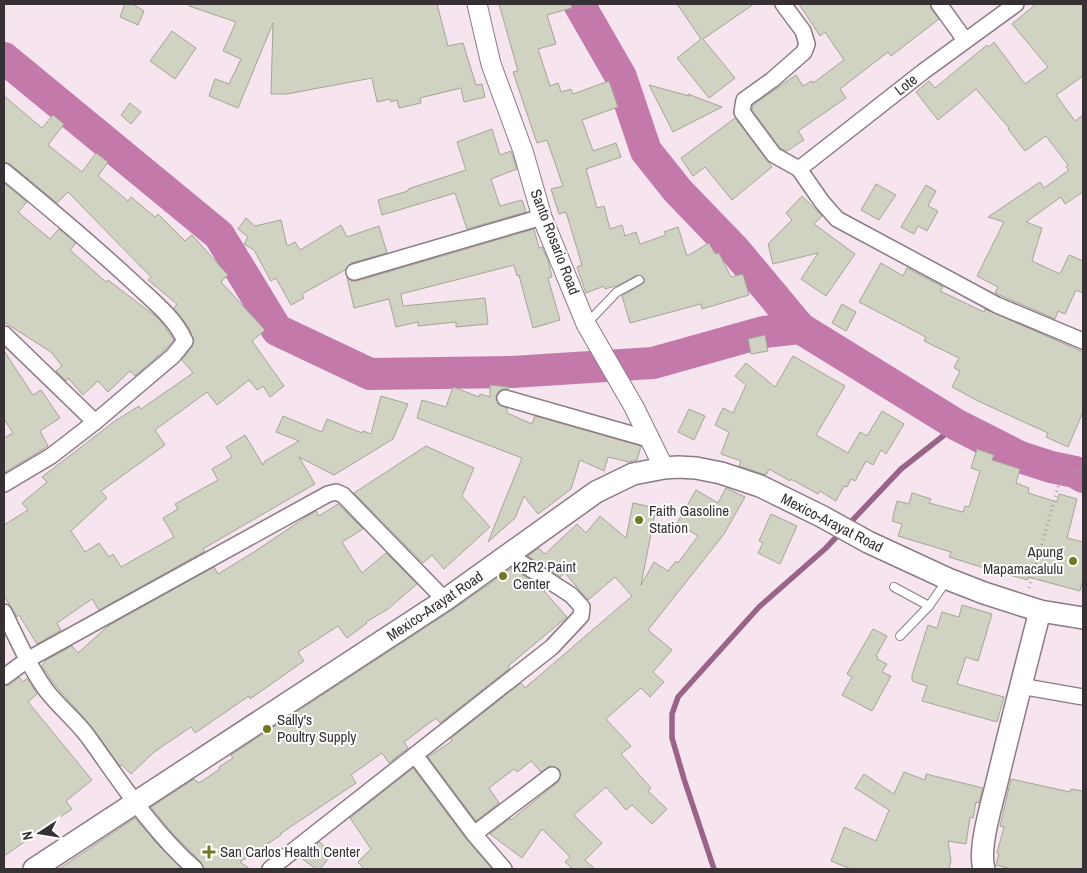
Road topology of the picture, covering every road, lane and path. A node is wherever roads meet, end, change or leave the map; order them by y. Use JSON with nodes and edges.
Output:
{"nodes":[{"id":1,"x":477,"y":4,"type":"edge"},
{"id":2,"x":782,"y":4,"type":"edge"},
{"id":3,"x":939,"y":4,"type":"edge"},
{"id":4,"x":1016,"y":4,"type":"edge"},
{"id":5,"x":965,"y":40,"type":"junction"},
{"id":6,"x":799,"y":169,"type":"junction"},
{"id":7,"x":4,"y":171,"type":"edge"},
{"id":8,"x":542,"y":217,"type":"junction"},
{"id":9,"x":354,"y":272,"type":"dead end"},
{"id":10,"x":639,"y":280,"type":"dead end"},
{"id":11,"x":586,"y":324,"type":"junction"},
{"id":12,"x":4,"y":334,"type":"edge"},
{"id":13,"x":1083,"y":341,"type":"edge"},
{"id":14,"x":505,"y":398,"type":"dead end"},
{"id":15,"x":96,"y":422,"type":"junction"},
{"id":16,"x":652,"y":440,"type":"junction"},
{"id":17,"x":1083,"y":465,"type":"edge"},
{"id":18,"x":664,"y":468,"type":"junction"},
{"id":19,"x":4,"y":484,"type":"edge"},
{"id":20,"x":509,"y":555,"type":"junction"},
{"id":21,"x":948,"y":579,"type":"junction"},
{"id":22,"x":894,"y":587,"type":"dead end"},
{"id":23,"x":445,"y":600,"type":"junction"},
{"id":24,"x":928,"y":606,"type":"junction"},
{"id":25,"x":1032,"y":608,"type":"junction"},
{"id":26,"x":4,"y":612,"type":"edge"},
{"id":27,"x":1083,"y":618,"type":"edge"},
{"id":28,"x":900,"y":636,"type":"dead end"},
{"id":29,"x":27,"y":660,"type":"junction"},
{"id":30,"x":4,"y":677,"type":"edge"},
{"id":31,"x":1020,"y":686,"type":"junction"},
{"id":32,"x":1083,"y":697,"type":"edge"},
{"id":33,"x":415,"y":756,"type":"junction"},
{"id":34,"x":552,"y":775,"type":"dead end"},
{"id":35,"x":135,"y":802,"type":"junction"},
{"id":36,"x":474,"y":834,"type":"junction"},
{"id":37,"x":34,"y":869,"type":"edge"},
{"id":38,"x":195,"y":869,"type":"edge"},
{"id":39,"x":270,"y":869,"type":"edge"},
{"id":40,"x":504,"y":869,"type":"edge"},
{"id":41,"x":984,"y":869,"type":"edge"}],
"edges":[{"from":1,"to":8,"type":"street","name":"Santo Rosario Road"},
{"from":2,"to":6,"type":"street"},
{"from":3,"to":5,"type":"street"},
{"from":4,"to":5,"type":"street","name":"Lote"},
{"from":5,"to":6,"type":"street","name":"Lote"},
{"from":6,"to":13,"type":"street"},
{"from":7,"to":15,"type":"street"},
{"from":8,"to":9,"type":"street"},
{"from":8,"to":11,"type":"street","name":"Santo Rosario Road"},
{"from":10,"to":11,"type":"lane"},
{"from":11,"to":16,"type":"street","name":"Santo Rosario Road"},
{"from":12,"to":15,"type":"street"},
{"from":14,"to":16,"type":"street"},
{"from":15,"to":19,"type":"street"},
{"from":16,"to":18,"type":"street","name":"Santo Rosario Road"},
{"from":17,"to":25,"type":"path"},
{"from":18,"to":20,"type":"main road","name":"Mexico-Arayat Road"},
{"from":18,"to":21,"type":"main road","name":"Mexico-Arayat Road"},
{"from":20,"to":23,"type":"main road","name":"Mexico-Arayat Road"},
{"from":20,"to":33,"type":"street"},
{"from":21,"to":24,"type":"lane"},
{"from":21,"to":25,"type":"main road","name":"Mexico-Arayat Road"},
{"from":22,"to":24,"type":"lane"},
{"from":23,"to":29,"type":"street"},
{"from":23,"to":35,"type":"main road","name":"Mexico-Arayat Road"},
{"from":24,"to":28,"type":"lane"},
{"from":25,"to":27,"type":"main road","name":"Mexico-Arayat Road"},
{"from":25,"to":31,"type":"main road"},
{"from":26,"to":29,"type":"street"},
{"from":29,"to":30,"type":"street"},
{"from":29,"to":35,"type":"street"},
{"from":31,"to":32,"type":"street"},
{"from":31,"to":41,"type":"main road"},
{"from":33,"to":36,"type":"street"},
{"from":33,"to":39,"type":"street"},
{"from":34,"to":36,"type":"street"},
{"from":35,"to":37,"type":"main road","name":"Mexico-Arayat Road"},
{"from":35,"to":38,"type":"street"},
{"from":36,"to":40,"type":"street"}]}
